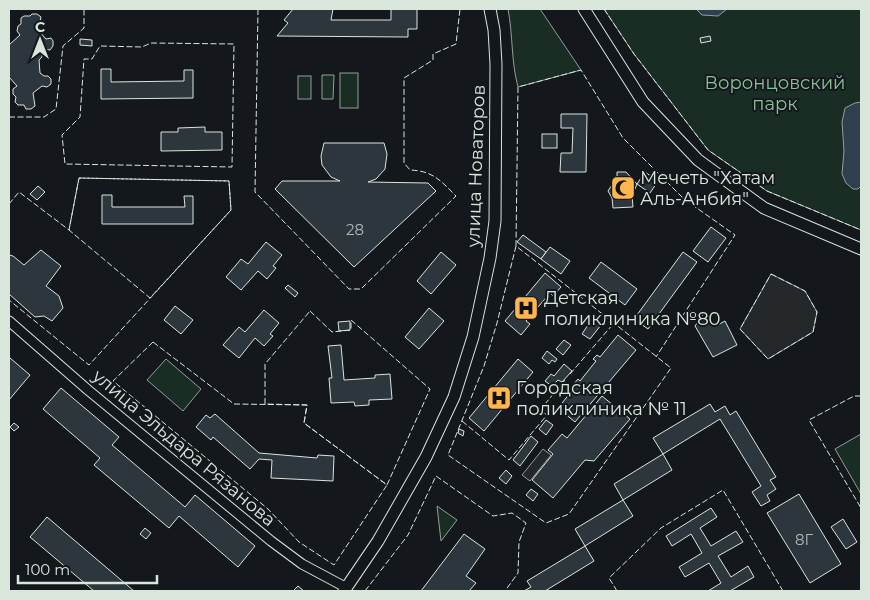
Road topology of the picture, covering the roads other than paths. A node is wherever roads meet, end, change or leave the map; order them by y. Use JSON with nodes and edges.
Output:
{"nodes":[{"id":1,"x":490,"y":9,"type":"edge"},
{"id":2,"x":584,"y":9,"type":"edge"},
{"id":3,"x":861,"y":249,"type":"edge"},
{"id":4,"x":9,"y":321,"type":"edge"},
{"id":5,"x":345,"y":590,"type":"edge"}],
"edges":[{"from":1,"to":5,"type":"street","name":"улица Новаторов"},
{"from":2,"to":3,"type":"street"},
{"from":4,"to":5,"type":"street","name":"улица Эльдара Рязанова"}]}
